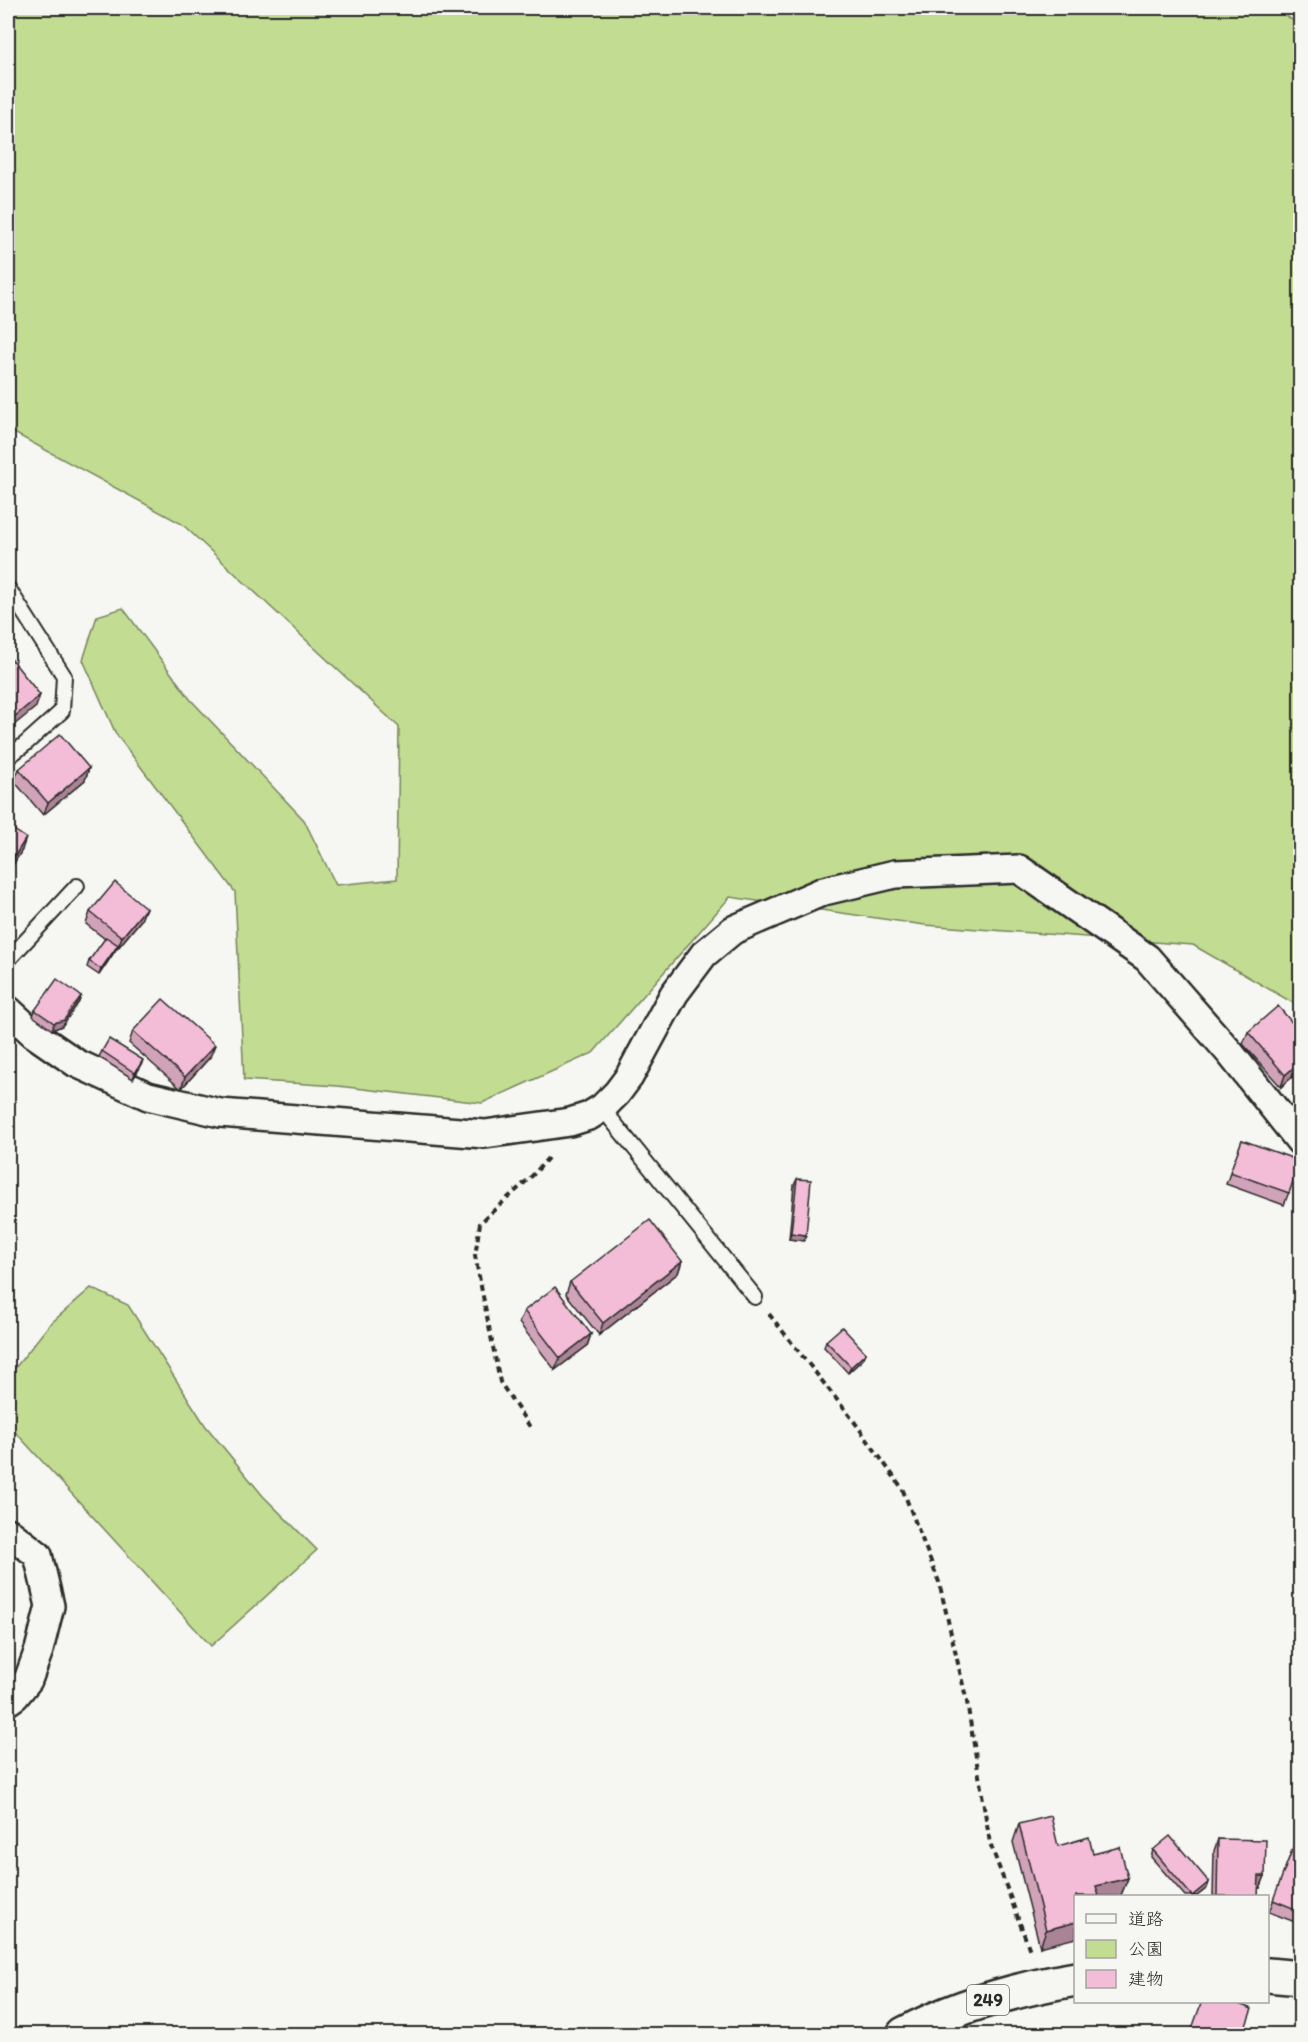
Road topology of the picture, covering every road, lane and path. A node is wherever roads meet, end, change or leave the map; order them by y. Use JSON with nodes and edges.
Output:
{"nodes":[{"id":1,"x":8,"y":588,"type":"edge"},
{"id":2,"x":8,"y":757,"type":"edge"},
{"id":3,"x":77,"y":886,"type":"dead end"},
{"id":4,"x":8,"y":960,"type":"edge"},
{"id":5,"x":8,"y":1010,"type":"edge"},
{"id":6,"x":602,"y":1108,"type":"junction"},
{"id":7,"x":570,"y":1122,"type":"junction"},
{"id":8,"x":1300,"y":1141,"type":"edge"},
{"id":9,"x":755,"y":1297,"type":"joint"},
{"id":10,"x":530,"y":1427,"type":"dead end"},
{"id":11,"x":8,"y":1532,"type":"edge"},
{"id":12,"x":8,"y":1701,"type":"edge"},
{"id":13,"x":1269,"y":1975,"type":"edge"},
{"id":14,"x":1300,"y":1978,"type":"edge"},
{"id":15,"x":1074,"y":1980,"type":"edge"},
{"id":16,"x":1043,"y":1985,"type":"junction"},
{"id":17,"x":904,"y":2034,"type":"edge"}],
"edges":[{"from":1,"to":2,"type":"lane"},
{"from":3,"to":4,"type":"lane"},
{"from":5,"to":7,"type":"street"},
{"from":6,"to":7,"type":"street"},
{"from":6,"to":8,"type":"street"},
{"from":6,"to":9,"type":"lane"},
{"from":7,"to":10,"type":"path"},
{"from":9,"to":16,"type":"path"},
{"from":11,"to":12,"type":"street"},
{"from":13,"to":14,"type":"highway"},
{"from":15,"to":16,"type":"highway","number":"249"},
{"from":16,"to":17,"type":"highway","number":"249"}]}
